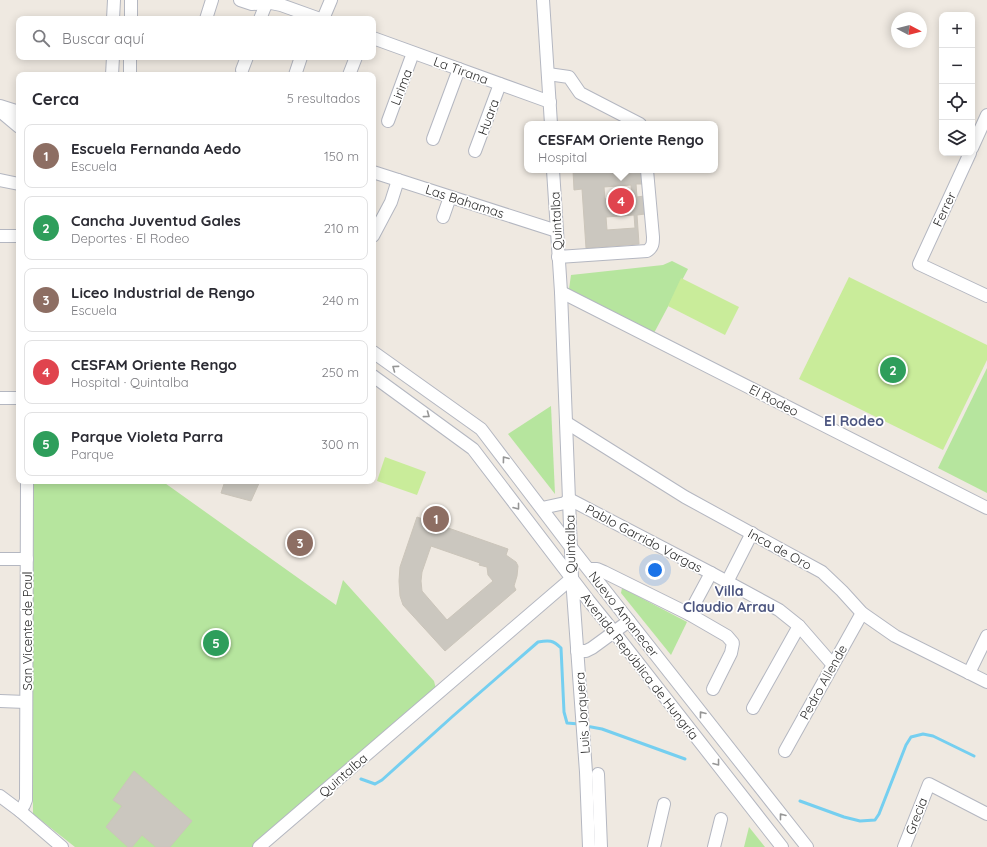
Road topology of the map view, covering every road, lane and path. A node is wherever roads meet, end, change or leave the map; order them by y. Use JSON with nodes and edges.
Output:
{"nodes":[{"id":1,"x":114,"y":0,"type":"edge"},
{"id":2,"x":132,"y":0,"type":"edge"},
{"id":3,"x":212,"y":0,"type":"edge"},
{"id":4,"x":331,"y":0,"type":"edge"},
{"id":5,"x":543,"y":0,"type":"edge"},
{"id":6,"x":246,"y":1,"type":"edge"},
{"id":7,"x":270,"y":2,"type":"edge"},
{"id":8,"x":113,"y":16,"type":"edge"},
{"id":9,"x":131,"y":16,"type":"edge"},
{"id":10,"x":207,"y":16,"type":"edge"},
{"id":11,"x":262,"y":16,"type":"edge"},
{"id":12,"x":311,"y":16,"type":"edge"},
{"id":13,"x":321,"y":16,"type":"edge"},
{"id":14,"x":376,"y":39,"type":"edge"},
{"id":15,"x":413,"y":53,"type":"junction"},
{"id":16,"x":112,"y":60,"type":"edge"},
{"id":17,"x":130,"y":60,"type":"edge"},
{"id":18,"x":246,"y":60,"type":"edge"},
{"id":19,"x":300,"y":60,"type":"edge"},
{"id":20,"x":355,"y":60,"type":"edge"},
{"id":21,"x":459,"y":69,"type":"junction"},
{"id":22,"x":242,"y":70,"type":"dead end"},
{"id":23,"x":112,"y":72,"type":"edge"},
{"id":24,"x":130,"y":72,"type":"edge"},
{"id":25,"x":296,"y":72,"type":"edge"},
{"id":26,"x":350,"y":72,"type":"edge"},
{"id":27,"x":548,"y":74,"type":"junction"},
{"id":28,"x":500,"y":84,"type":"junction"},
{"id":29,"x":550,"y":102,"type":"junction"},
{"id":30,"x":0,"y":106,"type":"edge"},
{"id":31,"x":0,"y":111,"type":"edge"},
{"id":32,"x":16,"y":111,"type":"edge"},
{"id":33,"x":987,"y":115,"type":"edge"},
{"id":34,"x":388,"y":121,"type":"dead end"},
{"id":35,"x":551,"y":121,"type":"edge"},
{"id":36,"x":634,"y":121,"type":"edge"},
{"id":37,"x":16,"y":124,"type":"edge"},
{"id":38,"x":433,"y":139,"type":"dead end"},
{"id":39,"x":975,"y":141,"type":"edge"},
{"id":40,"x":475,"y":151,"type":"dead end"},
{"id":41,"x":969,"y":156,"type":"edge"},
{"id":42,"x":376,"y":173,"type":"edge"},
{"id":43,"x":553,"y":173,"type":"edge"},
{"id":44,"x":648,"y":173,"type":"edge"},
{"id":45,"x":0,"y":180,"type":"edge"},
{"id":46,"x":398,"y":180,"type":"junction"},
{"id":47,"x":16,"y":183,"type":"edge"},
{"id":48,"x":450,"y":197,"type":"junction"},
{"id":49,"x":443,"y":217,"type":"dead end"},
{"id":50,"x":376,"y":230,"type":"edge"},
{"id":51,"x":557,"y":231,"type":"junction"},
{"id":52,"x":0,"y":236,"type":"edge"},
{"id":53,"x":16,"y":236,"type":"edge"},
{"id":54,"x":558,"y":257,"type":"junction"},
{"id":55,"x":561,"y":292,"type":"junction"},
{"id":56,"x":986,"y":294,"type":"edge"},
{"id":57,"x":376,"y":354,"type":"edge"},
{"id":58,"x":376,"y":378,"type":"edge"},
{"id":59,"x":417,"y":384,"type":"junction"},
{"id":60,"x":0,"y":398,"type":"edge"},
{"id":61,"x":16,"y":398,"type":"edge"},
{"id":62,"x":407,"y":401,"type":"junction"},
{"id":63,"x":566,"y":423,"type":"junction"},
{"id":64,"x":27,"y":484,"type":"edge"},
{"id":65,"x":569,"y":499,"type":"junction"},
{"id":66,"x":542,"y":508,"type":"junction"},
{"id":67,"x":987,"y":508,"type":"edge"},
{"id":68,"x":752,"y":533,"type":"junction"},
{"id":69,"x":570,"y":546,"type":"junction"},
{"id":70,"x":0,"y":559,"type":"edge"},
{"id":71,"x":27,"y":559,"type":"junction"},
{"id":72,"x":589,"y":569,"type":"junction"},
{"id":73,"x":711,"y":573,"type":"junction"},
{"id":74,"x":572,"y":578,"type":"junction"},
{"id":75,"x":727,"y":582,"type":"junction"},
{"id":76,"x":862,"y":613,"type":"junction"},
{"id":77,"x":689,"y":614,"type":"junction"},
{"id":78,"x":629,"y":621,"type":"junction"},
{"id":79,"x":799,"y":626,"type":"junction"},
{"id":80,"x":614,"y":632,"type":"junction"},
{"id":81,"x":987,"y":636,"type":"edge"},
{"id":82,"x":577,"y":651,"type":"junction"},
{"id":83,"x":833,"y":665,"type":"junction"},
{"id":84,"x":969,"y":672,"type":"junction"},
{"id":85,"x":987,"y":682,"type":"edge"},
{"id":86,"x":713,"y":689,"type":"dead end"},
{"id":87,"x":0,"y":701,"type":"edge"},
{"id":88,"x":26,"y":702,"type":"junction"},
{"id":89,"x":753,"y":708,"type":"dead end"},
{"id":90,"x":785,"y":751,"type":"dead end"},
{"id":91,"x":598,"y":774,"type":"dead end"},
{"id":92,"x":0,"y":796,"type":"edge"},
{"id":93,"x":664,"y":804,"type":"dead end"},
{"id":94,"x":20,"y":811,"type":"junction"},
{"id":95,"x":987,"y":814,"type":"edge"},
{"id":96,"x":721,"y":819,"type":"dead end"},
{"id":97,"x":908,"y":846,"type":"edge"},
{"id":98,"x":62,"y":847,"type":"edge"},
{"id":99,"x":259,"y":847,"type":"edge"},
{"id":100,"x":589,"y":847,"type":"edge"},
{"id":101,"x":601,"y":847,"type":"edge"},
{"id":102,"x":654,"y":847,"type":"edge"},
{"id":103,"x":714,"y":847,"type":"edge"},
{"id":104,"x":782,"y":847,"type":"edge"},
{"id":105,"x":806,"y":847,"type":"edge"}],
"edges":[{"from":1,"to":8,"type":"street"},
{"from":2,"to":9,"type":"street"},
{"from":3,"to":10,"type":"street"},
{"from":4,"to":13,"type":"street"},
{"from":5,"to":27,"type":"street"},
{"from":6,"to":7,"type":"street"},
{"from":7,"to":11,"type":"street"},
{"from":7,"to":12,"type":"street"},
{"from":14,"to":15,"type":"street","name":"La Tirana"},
{"from":15,"to":21,"type":"street","name":"La Tirana"},
{"from":15,"to":34,"type":"street","name":"Lirima"},
{"from":16,"to":23,"type":"street"},
{"from":17,"to":24,"type":"street"},
{"from":18,"to":22,"type":"street"},
{"from":19,"to":25,"type":"street"},
{"from":20,"to":26,"type":"street"},
{"from":21,"to":28,"type":"street","name":"La Tirana"},
{"from":21,"to":38,"type":"street"},
{"from":27,"to":29,"type":"street"},
{"from":27,"to":36,"type":"street"},
{"from":28,"to":29,"type":"street","name":"La Tirana"},
{"from":28,"to":40,"type":"street","name":"Huara"},
{"from":29,"to":35,"type":"street"},
{"from":30,"to":32,"type":"street"},
{"from":31,"to":37,"type":"street"},
{"from":33,"to":39,"type":"street"},
{"from":41,"to":56,"type":"street","name":"Ferrer"},
{"from":42,"to":46,"type":"street","name":"Las Bahamas"},
{"from":43,"to":51,"type":"street","name":"Quintalba"},
{"from":44,"to":54,"type":"street"},
{"from":45,"to":47,"type":"street"},
{"from":46,"to":48,"type":"street","name":"Las Bahamas"},
{"from":46,"to":50,"type":"street"},
{"from":48,"to":49,"type":"street"},
{"from":48,"to":51,"type":"street","name":"Las Bahamas"},
{"from":51,"to":54,"type":"street","name":"Quintalba"},
{"from":52,"to":53,"type":"street"},
{"from":54,"to":55,"type":"street","name":"Quintalba"},
{"from":55,"to":63,"type":"street","name":"Quintalba"},
{"from":55,"to":67,"type":"street","name":"El Rodeo"},
{"from":59,"to":57,"type":"street","name":"Nuevo Amanecer","one_way":true},
{"from":58,"to":62,"type":"street","name":"Avenida República de Hungría"},
{"from":59,"to":62,"type":"street"},
{"from":66,"to":59,"type":"street","name":"Nuevo Amanecer","one_way":true},
{"from":60,"to":61,"type":"street"},
{"from":62,"to":74,"type":"street","name":"Avenida República de Hungría","one_way":true},
{"from":63,"to":65,"type":"street","name":"Quintalba"},
{"from":63,"to":68,"type":"street","name":"Inca de Oro"},
{"from":64,"to":71,"type":"street","name":"San Vicente de Paul"},
{"from":65,"to":66,"type":"street"},
{"from":65,"to":69,"type":"street","name":"Quintalba"},
{"from":65,"to":73,"type":"street","name":"Pablo Garrido Vargas"},
{"from":66,"to":69,"type":"street","name":"Nuevo Amanecer"},
{"from":68,"to":75,"type":"street"},
{"from":68,"to":76,"type":"street","name":"Inca de Oro"},
{"from":69,"to":72,"type":"street","name":"Nuevo Amanecer"},
{"from":69,"to":74,"type":"street","name":"Quintalba"},
{"from":70,"to":71,"type":"street","name":"San Vicente de Paul"},
{"from":71,"to":88,"type":"street","name":"San Vicente de Paul"},
{"from":72,"to":77,"type":"street"},
{"from":72,"to":78,"type":"street","name":"Nuevo Amanecer"},
{"from":73,"to":75,"type":"street","name":"Pablo Garrido Vargas"},
{"from":73,"to":77,"type":"street"},
{"from":74,"to":80,"type":"street","name":"Avenida República de Hungría"},
{"from":74,"to":82,"type":"street","name":"Luis Jorquera"},
{"from":74,"to":99,"type":"street","name":"Quintalba"},
{"from":75,"to":79,"type":"street","name":"Pablo Garrido Vargas"},
{"from":76,"to":83,"type":"street","name":"Pedro Allende"},
{"from":76,"to":84,"type":"street","name":"Inca de Oro"},
{"from":77,"to":86,"type":"street"},
{"from":78,"to":80,"type":"street"},
{"from":105,"to":78,"type":"street","name":"Nuevo Amanecer","one_way":true},
{"from":79,"to":83,"type":"street","name":"Pablo Garrido Vargas"},
{"from":79,"to":89,"type":"street"},
{"from":80,"to":82,"type":"street"},
{"from":80,"to":104,"type":"street","name":"Avenida República de Hungría","one_way":true},
{"from":81,"to":84,"type":"street"},
{"from":82,"to":100,"type":"street","name":"Luis Jorquera"},
{"from":83,"to":90,"type":"street","name":"Pedro Allende"},
{"from":84,"to":85,"type":"street","name":"Inca de Oro"},
{"from":87,"to":88,"type":"street","name":"San Vicente de Paul"},
{"from":88,"to":94,"type":"street","name":"San Vicente de Paul"},
{"from":91,"to":101,"type":"street"},
{"from":92,"to":94,"type":"street"},
{"from":93,"to":102,"type":"street"},
{"from":94,"to":98,"type":"street"},
{"from":95,"to":97,"type":"street","name":"Grecia"},
{"from":96,"to":103,"type":"street"}]}
